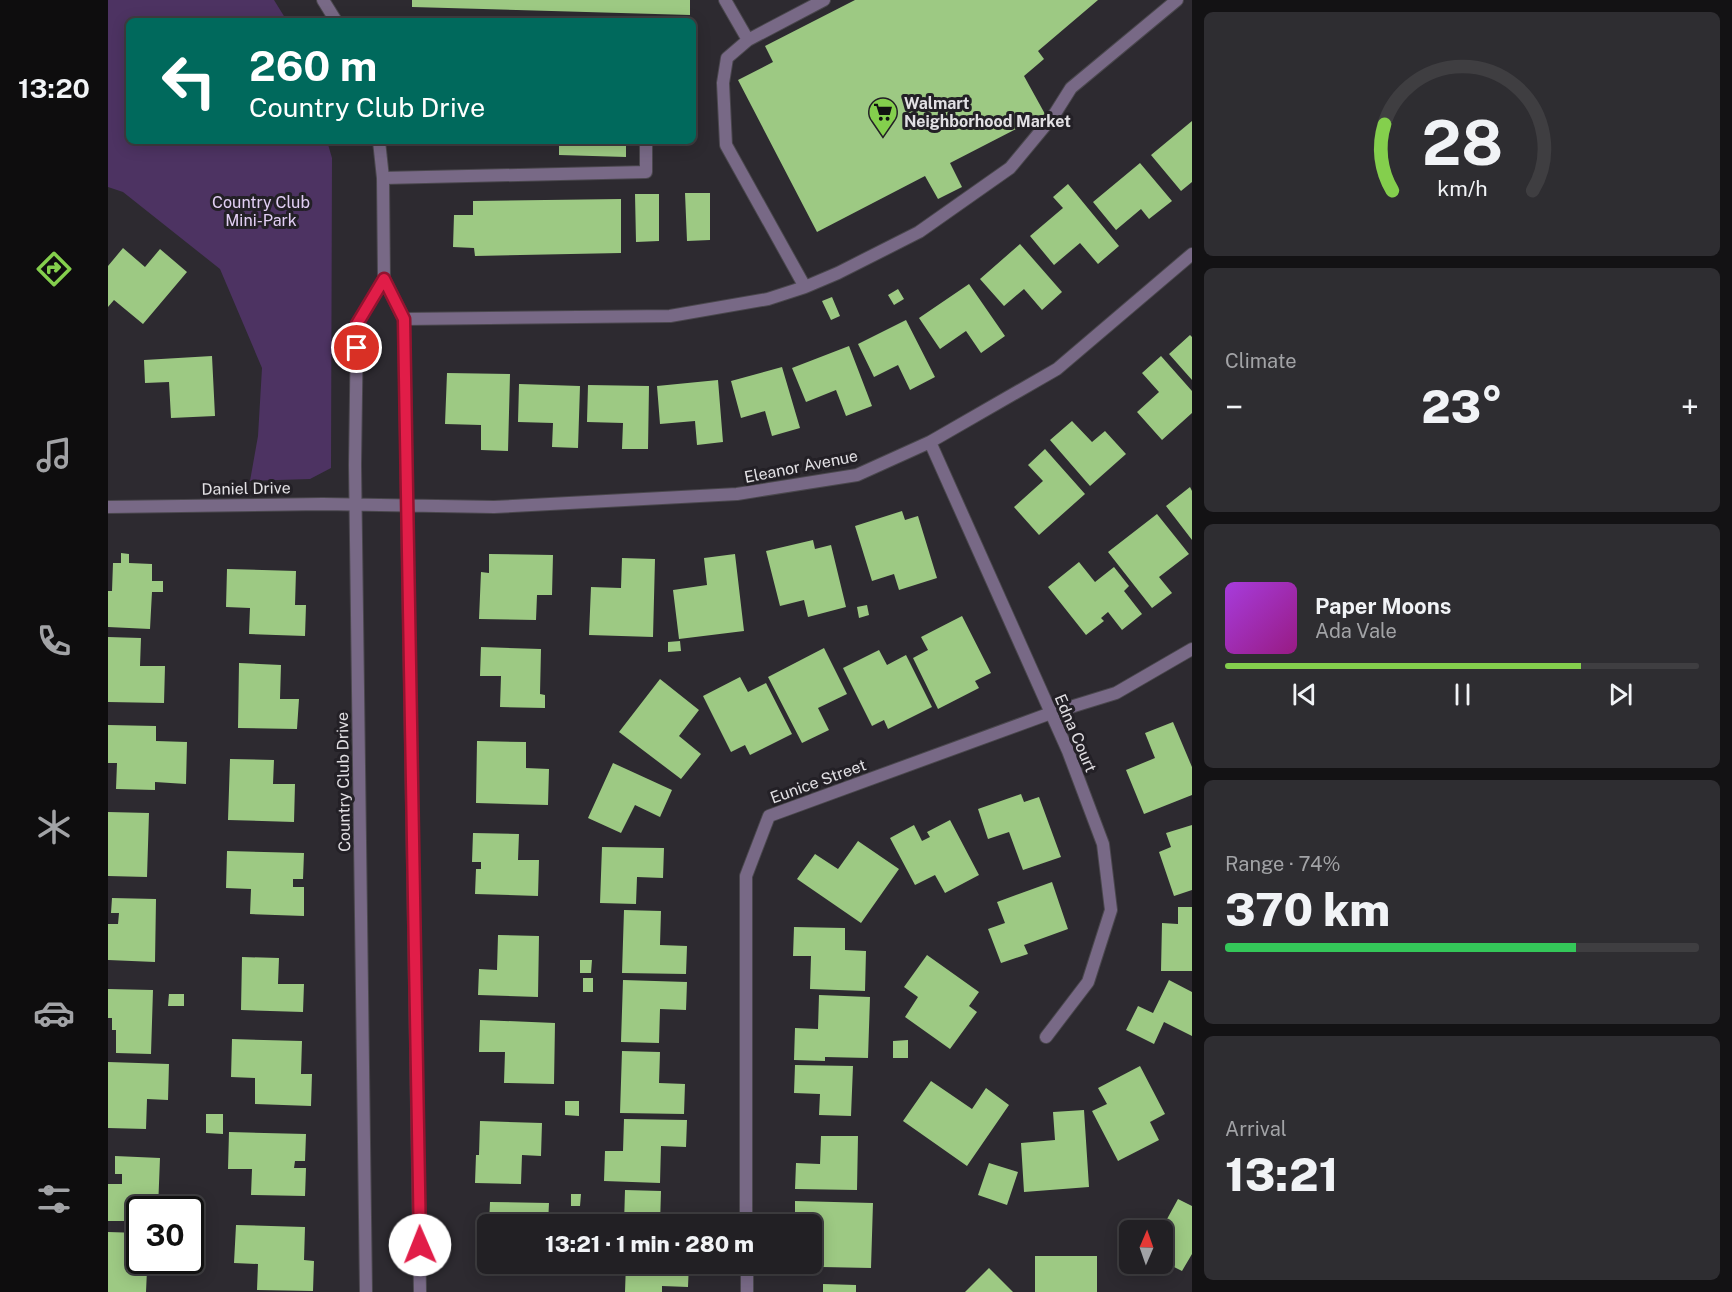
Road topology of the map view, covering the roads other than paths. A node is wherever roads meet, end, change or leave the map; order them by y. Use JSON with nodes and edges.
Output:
{"nodes":[{"id":1,"x":323,"y":0,"type":"edge"},
{"id":2,"x":725,"y":0,"type":"edge"},
{"id":3,"x":824,"y":0,"type":"edge"},
{"id":4,"x":1177,"y":0,"type":"edge"},
{"id":5,"x":334,"y":18,"type":"edge"},
{"id":6,"x":748,"y":40,"type":"junction"},
{"id":7,"x":379,"y":144,"type":"edge"},
{"id":8,"x":646,"y":144,"type":"edge"},
{"id":9,"x":383,"y":178,"type":"junction"},
{"id":10,"x":1192,"y":254,"type":"edge"},
{"id":11,"x":384,"y":279,"type":"junction"},
{"id":12,"x":805,"y":287,"type":"junction"},
{"id":13,"x":404,"y":319,"type":"junction"},
{"id":14,"x":930,"y":442,"type":"junction"},
{"id":15,"x":356,"y":504,"type":"junction"},
{"id":16,"x":385,"y":504,"type":"joint"},
{"id":17,"x":408,"y":505,"type":"junction"},
{"id":18,"x":108,"y":507,"type":"edge"},
{"id":19,"x":1192,"y":649,"type":"edge"},
{"id":20,"x":1051,"y":714,"type":"junction"},
{"id":21,"x":1046,"y":1037,"type":"dead end"},
{"id":22,"x":747,"y":1214,"type":"edge"},
{"id":23,"x":747,"y":1274,"type":"edge"},
{"id":24,"x":366,"y":1292,"type":"edge"},
{"id":25,"x":420,"y":1292,"type":"edge"},
{"id":26,"x":747,"y":1292,"type":"edge"}],
"edges":[{"from":1,"to":5,"type":"street"},
{"from":2,"to":6,"type":"street"},
{"from":3,"to":6,"type":"street"},
{"from":4,"to":12,"type":"street"},
{"from":6,"to":12,"type":"street"},
{"from":7,"to":9,"type":"street"},
{"from":8,"to":9,"type":"street"},
{"from":9,"to":11,"type":"street"},
{"from":10,"to":14,"type":"street","name":"Eleanor Avenue"},
{"from":11,"to":13,"type":"street"},
{"from":11,"to":15,"type":"street","name":"Country Club Drive"},
{"from":12,"to":13,"type":"street"},
{"from":13,"to":17,"type":"street"},
{"from":14,"to":17,"type":"street","name":"Eleanor Avenue"},
{"from":14,"to":20,"type":"street","name":"Edna Court"},
{"from":15,"to":16,"type":"street","name":"Daniel Drive"},
{"from":15,"to":18,"type":"street","name":"Daniel Drive"},
{"from":15,"to":24,"type":"street","name":"Country Club Drive"},
{"from":16,"to":17,"type":"street","name":"Eleanor Avenue"},
{"from":17,"to":25,"type":"street"},
{"from":19,"to":20,"type":"street","name":"Eunice Street"},
{"from":20,"to":21,"type":"street","name":"Edna Court"},
{"from":20,"to":22,"type":"street","name":"Eunice Street"},
{"from":23,"to":26,"type":"street"}]}
